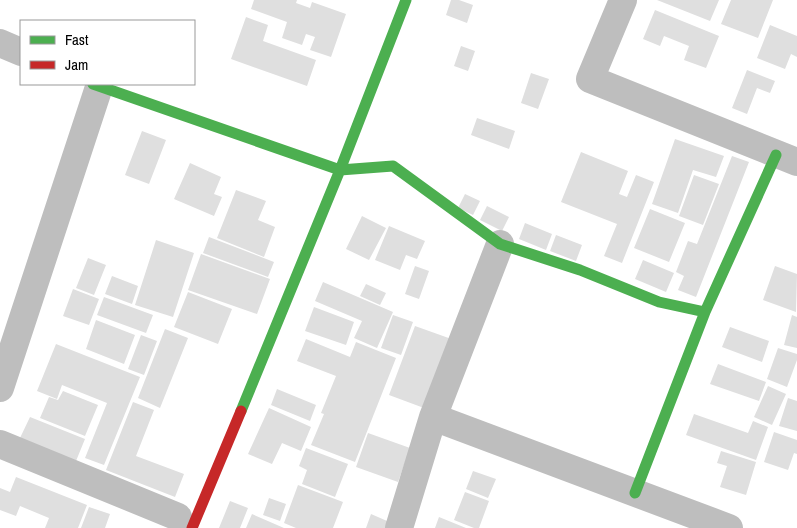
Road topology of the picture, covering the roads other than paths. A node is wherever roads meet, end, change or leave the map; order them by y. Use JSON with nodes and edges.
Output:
{"nodes":[{"id":1,"x":406,"y":0,"type":"edge"},
{"id":2,"x":623,"y":0,"type":"edge"},
{"id":3,"x":0,"y":43,"type":"edge"},
{"id":4,"x":20,"y":52,"type":"edge"},
{"id":5,"x":96,"y":85,"type":"edge"},
{"id":6,"x":786,"y":159,"type":"edge"},
{"id":7,"x":340,"y":170,"type":"junction"},
{"id":8,"x":500,"y":244,"type":"junction"},
{"id":9,"x":706,"y":312,"type":"junction"},
{"id":10,"x":0,"y":388,"type":"edge"},
{"id":11,"x":433,"y":417,"type":"junction"},
{"id":12,"x":0,"y":444,"type":"edge"},
{"id":13,"x":635,"y":493,"type":"junction"},
{"id":14,"x":181,"y":528,"type":"edge"},
{"id":15,"x":192,"y":528,"type":"edge"},
{"id":16,"x":399,"y":528,"type":"edge"},
{"id":17,"x":729,"y":528,"type":"edge"}],
"edges":[{"from":1,"to":7,"type":"street"},
{"from":2,"to":6,"type":"street"},
{"from":3,"to":4,"type":"street"},
{"from":5,"to":7,"type":"street"},
{"from":5,"to":10,"type":"street"},
{"from":6,"to":9,"type":"street"},
{"from":7,"to":8,"type":"street"},
{"from":7,"to":15,"type":"street"},
{"from":8,"to":9,"type":"street"},
{"from":8,"to":11,"type":"street"},
{"from":9,"to":13,"type":"street"},
{"from":11,"to":13,"type":"street"},
{"from":11,"to":16,"type":"street"},
{"from":12,"to":14,"type":"street"},
{"from":13,"to":17,"type":"street"}]}
